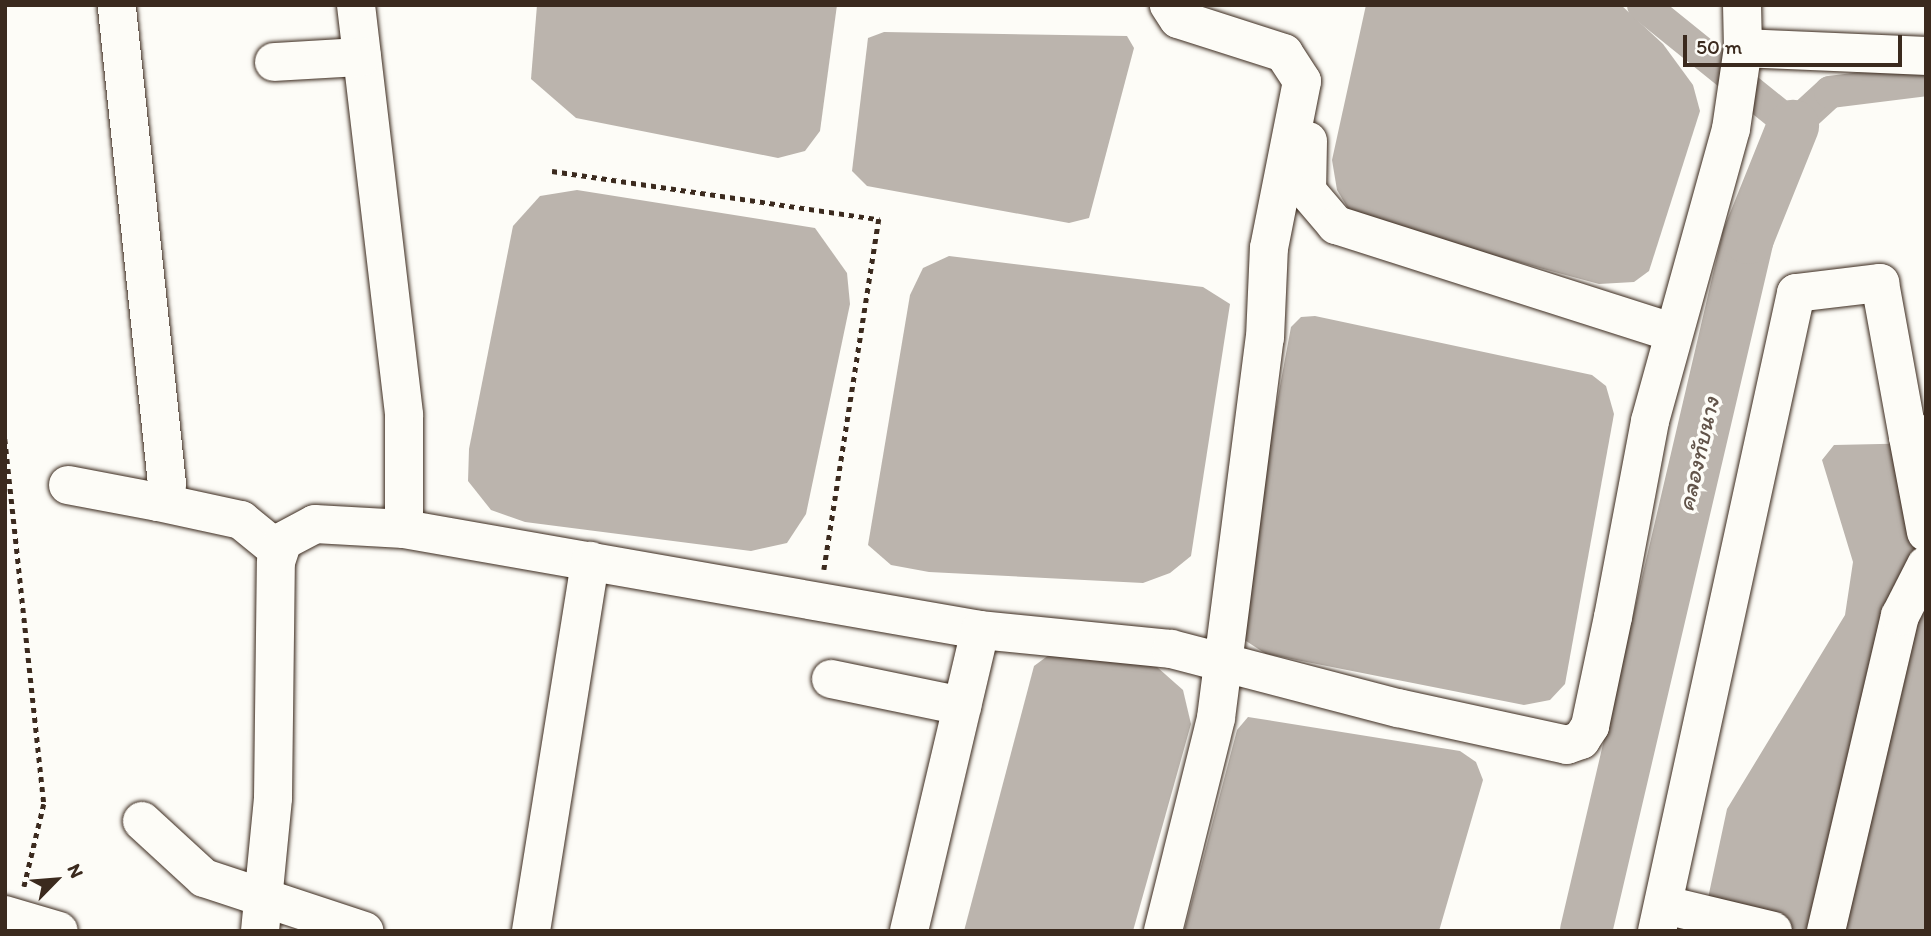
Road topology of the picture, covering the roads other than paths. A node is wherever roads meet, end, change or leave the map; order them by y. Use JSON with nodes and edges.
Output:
{"nodes":[{"id":1,"x":117,"y":5,"type":"edge"},
{"id":2,"x":356,"y":5,"type":"edge"},
{"id":3,"x":1169,"y":5,"type":"edge"},
{"id":4,"x":1742,"y":5,"type":"edge"},
{"id":5,"x":1743,"y":48,"type":"junction"},
{"id":6,"x":1926,"y":56,"type":"edge"},
{"id":7,"x":362,"y":57,"type":"junction"},
{"id":8,"x":274,"y":62,"type":"dead end"},
{"id":9,"x":1302,"y":80,"type":"junction"},
{"id":10,"x":1672,"y":332,"type":"junction"},
{"id":11,"x":1917,"y":436,"type":"edge"},
{"id":12,"x":68,"y":485,"type":"dead end"},
{"id":13,"x":158,"y":502,"type":"junction"},
{"id":14,"x":404,"y":529,"type":"junction"},
{"id":15,"x":1926,"y":531,"type":"edge"},
{"id":16,"x":279,"y":551,"type":"junction"},
{"id":17,"x":590,"y":561,"type":"junction"},
{"id":18,"x":1926,"y":565,"type":"edge"},
{"id":19,"x":980,"y":630,"type":"junction"},
{"id":20,"x":1222,"y":666,"type":"junction"},
{"id":21,"x":831,"y":679,"type":"dead end"},
{"id":22,"x":961,"y":706,"type":"junction"},
{"id":23,"x":142,"y":821,"type":"dead end"},
{"id":24,"x":262,"y":913,"type":"edge"},
{"id":25,"x":11,"y":917,"type":"edge"},
{"id":26,"x":1661,"y":918,"type":"edge"},
{"id":27,"x":59,"y":931,"type":"edge"},
{"id":28,"x":365,"y":931,"type":"edge"},
{"id":29,"x":531,"y":931,"type":"edge"},
{"id":30,"x":909,"y":931,"type":"edge"},
{"id":31,"x":1163,"y":931,"type":"edge"},
{"id":32,"x":1773,"y":931,"type":"edge"},
{"id":33,"x":1826,"y":931,"type":"edge"}],
"edges":[{"from":1,"to":13,"type":"street"},
{"from":2,"to":7,"type":"street"},
{"from":3,"to":9,"type":"street"},
{"from":4,"to":5,"type":"street"},
{"from":5,"to":6,"type":"street"},
{"from":5,"to":10,"type":"street"},
{"from":7,"to":8,"type":"street"},
{"from":7,"to":14,"type":"street"},
{"from":9,"to":10,"type":"street"},
{"from":9,"to":20,"type":"street"},
{"from":10,"to":20,"type":"street"},
{"from":11,"to":15,"type":"street"},
{"from":11,"to":26,"type":"street"},
{"from":12,"to":13,"type":"street"},
{"from":13,"to":16,"type":"street"},
{"from":14,"to":16,"type":"street"},
{"from":14,"to":17,"type":"street"},
{"from":16,"to":24,"type":"street"},
{"from":17,"to":19,"type":"street"},
{"from":17,"to":29,"type":"street"},
{"from":18,"to":33,"type":"street"},
{"from":19,"to":20,"type":"street"},
{"from":19,"to":22,"type":"street"},
{"from":20,"to":31,"type":"street"},
{"from":21,"to":22,"type":"street"},
{"from":22,"to":30,"type":"street"},
{"from":23,"to":24,"type":"street"},
{"from":24,"to":28,"type":"street"},
{"from":25,"to":27,"type":"street"},
{"from":26,"to":32,"type":"street"}]}
